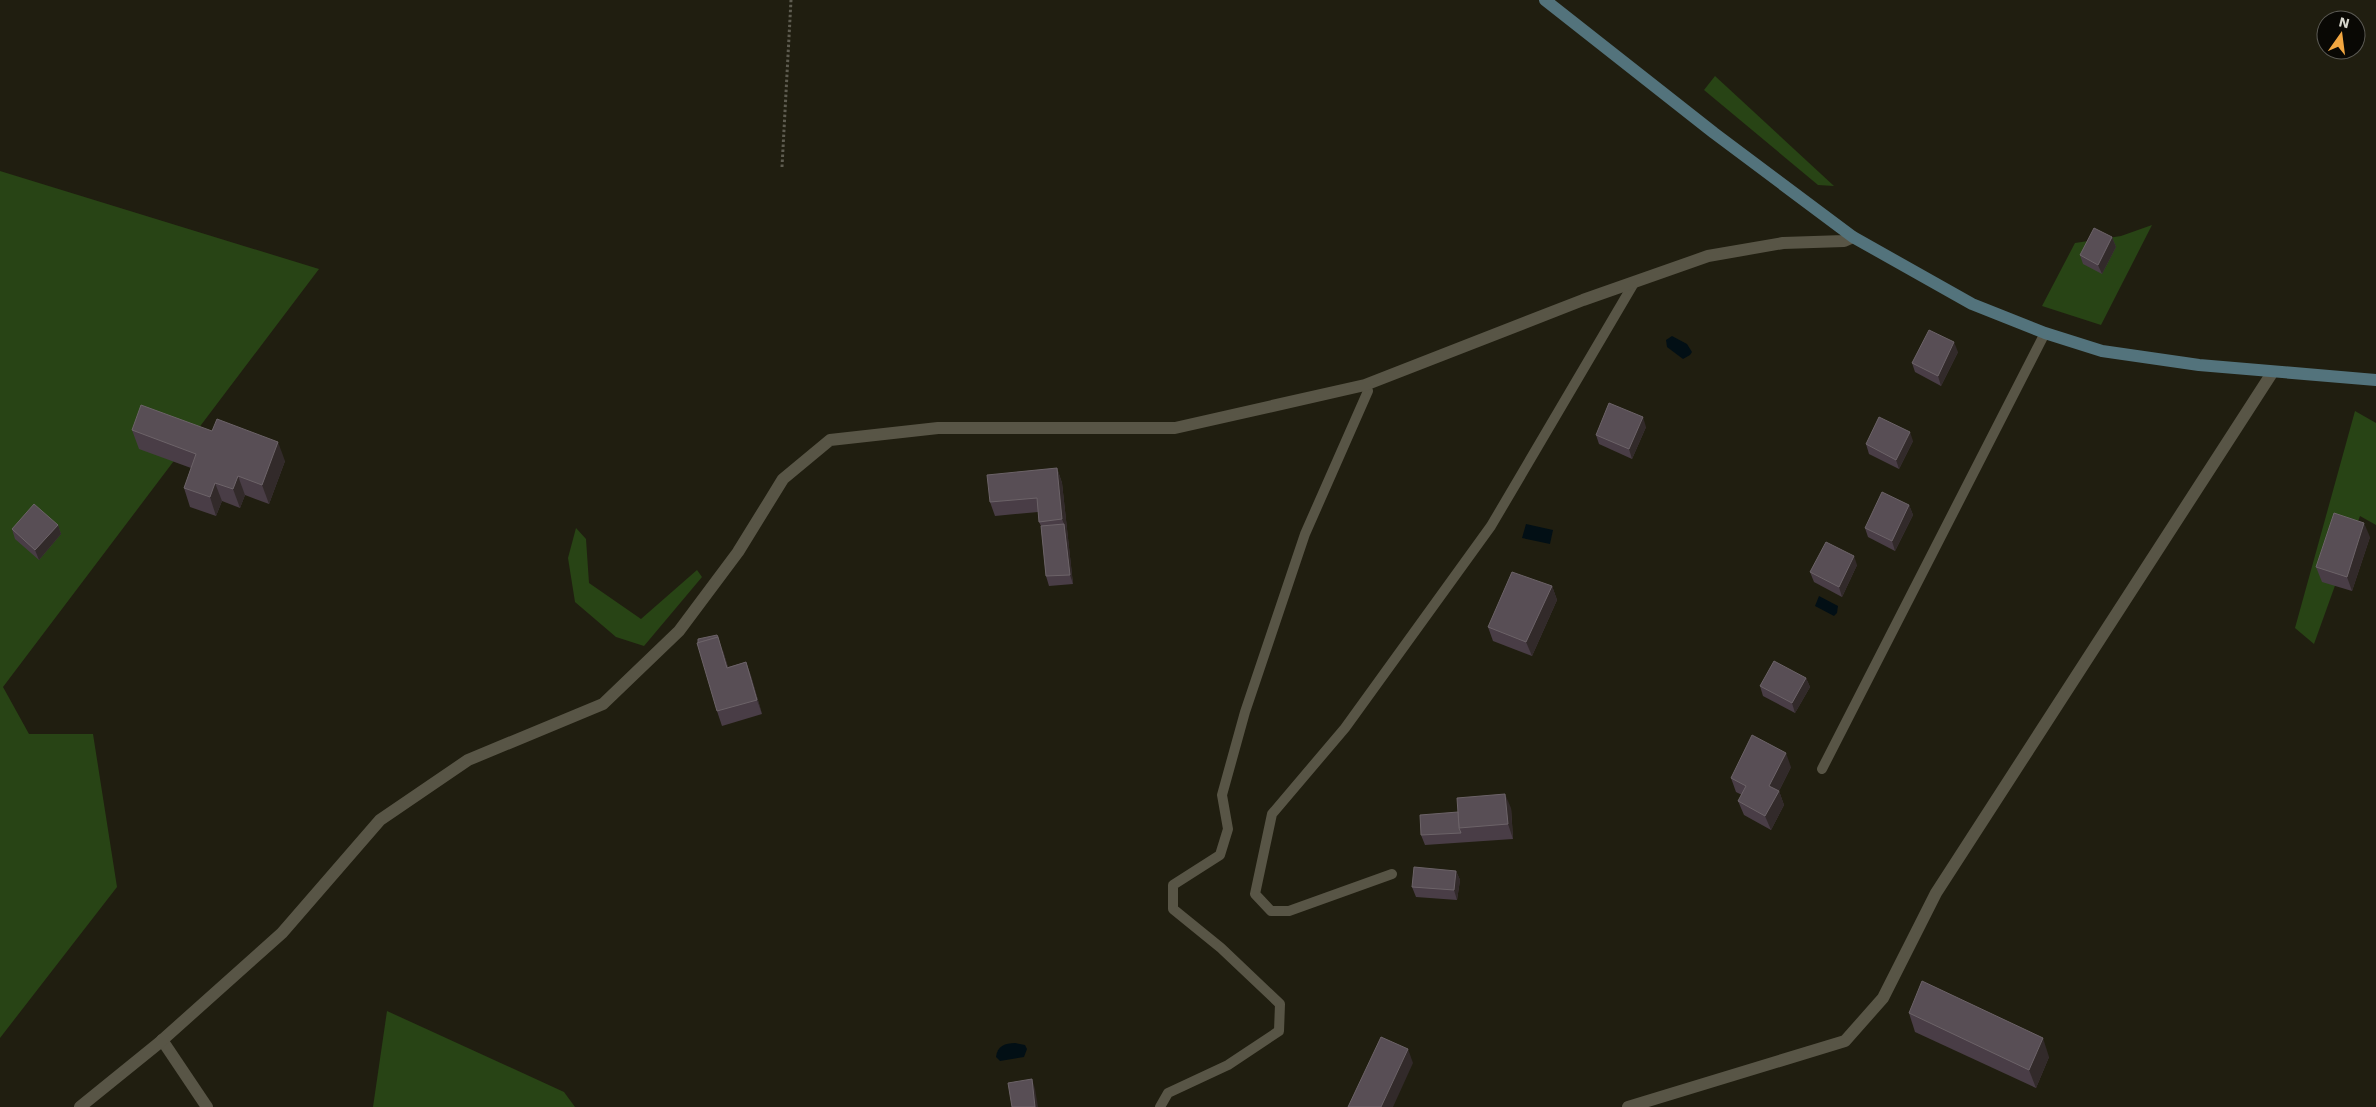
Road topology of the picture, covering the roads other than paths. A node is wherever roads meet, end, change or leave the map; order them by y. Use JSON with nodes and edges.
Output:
{"nodes":[{"id":1,"x":1546,"y":0,"type":"edge"},
{"id":2,"x":1853,"y":237,"type":"junction"},
{"id":3,"x":1634,"y":283,"type":"junction"},
{"id":4,"x":2045,"y":333,"type":"junction"},
{"id":5,"x":2272,"y":372,"type":"junction"},
{"id":6,"x":2376,"y":380,"type":"edge"},
{"id":7,"x":1365,"y":385,"type":"junction"},
{"id":8,"x":1822,"y":769,"type":"dead end"},
{"id":9,"x":1392,"y":874,"type":"dead end"},
{"id":10,"x":162,"y":1040,"type":"junction"},
{"id":11,"x":80,"y":1107,"type":"edge"},
{"id":12,"x":207,"y":1107,"type":"edge"},
{"id":13,"x":1160,"y":1107,"type":"edge"},
{"id":14,"x":1628,"y":1107,"type":"edge"}],
"edges":[{"from":1,"to":2,"type":"street"},
{"from":2,"to":3,"type":"street"},
{"from":2,"to":4,"type":"street"},
{"from":3,"to":7,"type":"street"},
{"from":3,"to":9,"type":"lane"},
{"from":4,"to":5,"type":"street"},
{"from":4,"to":8,"type":"lane"},
{"from":5,"to":6,"type":"street"},
{"from":5,"to":14,"type":"street"},
{"from":7,"to":10,"type":"street"},
{"from":7,"to":13,"type":"lane"},
{"from":10,"to":11,"type":"street"},
{"from":10,"to":12,"type":"street"}]}
